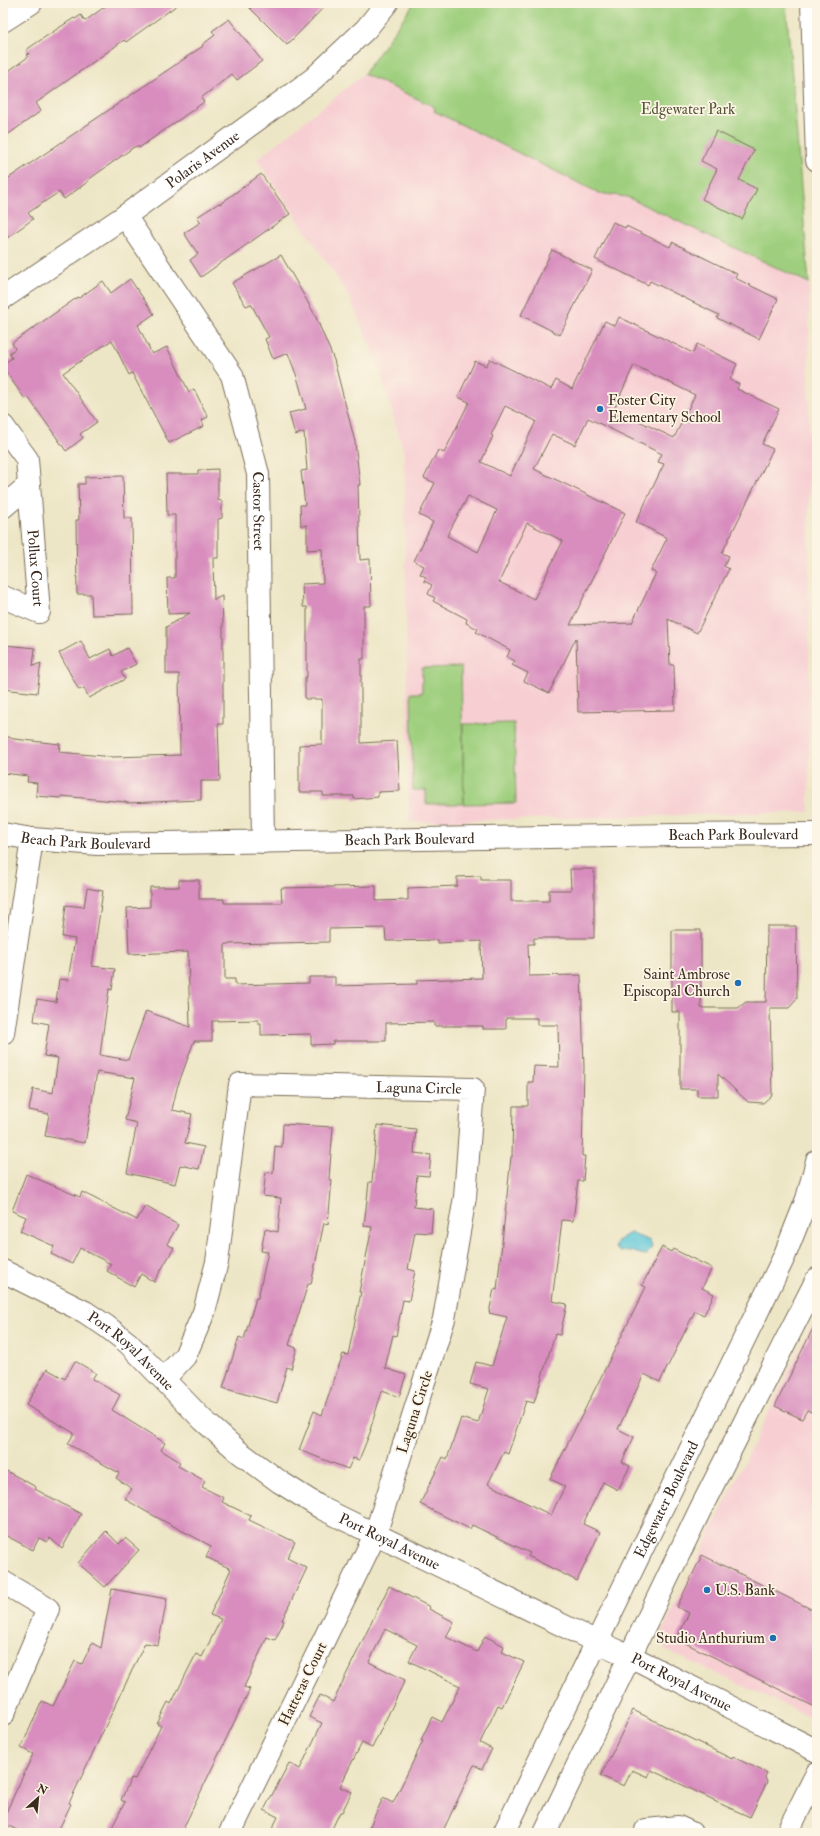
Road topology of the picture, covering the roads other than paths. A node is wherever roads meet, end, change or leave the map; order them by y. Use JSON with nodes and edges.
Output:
{"nodes":[{"id":1,"x":31,"y":3,"type":"edge"},
{"id":2,"x":387,"y":3,"type":"edge"},
{"id":3,"x":812,"y":3,"type":"edge"},
{"id":4,"x":817,"y":5,"type":"edge"},
{"id":5,"x":3,"y":21,"type":"edge"},
{"id":6,"x":817,"y":160,"type":"edge"},
{"id":7,"x":125,"y":216,"type":"junction"},
{"id":8,"x":3,"y":298,"type":"edge"},
{"id":9,"x":3,"y":426,"type":"edge"},
{"id":10,"x":28,"y":486,"type":"junction"},
{"id":11,"x":3,"y":507,"type":"edge"},
{"id":12,"x":3,"y":597,"type":"edge"},
{"id":13,"x":3,"y":834,"type":"edge"},
{"id":14,"x":817,"y":834,"type":"edge"},
{"id":15,"x":32,"y":839,"type":"junction"},
{"id":16,"x":263,"y":842,"type":"junction"},
{"id":17,"x":3,"y":1033,"type":"edge"},
{"id":18,"x":817,"y":1161,"type":"edge"},
{"id":19,"x":3,"y":1271,"type":"edge"},
{"id":20,"x":817,"y":1280,"type":"edge"},
{"id":21,"x":164,"y":1379,"type":"junction"},
{"id":22,"x":375,"y":1535,"type":"junction"},
{"id":23,"x":3,"y":1582,"type":"edge"},
{"id":24,"x":597,"y":1642,"type":"junction"},
{"id":25,"x":630,"y":1656,"type":"junction"},
{"id":26,"x":3,"y":1715,"type":"edge"},
{"id":27,"x":817,"y":1751,"type":"edge"},
{"id":28,"x":817,"y":1773,"type":"edge"},
{"id":29,"x":646,"y":1830,"type":"dead end"},
{"id":30,"x":230,"y":1833,"type":"edge"},
{"id":31,"x":504,"y":1833,"type":"edge"},
{"id":32,"x":545,"y":1833,"type":"edge"},
{"id":33,"x":691,"y":1833,"type":"edge"},
{"id":34,"x":787,"y":1833,"type":"edge"}],
"edges":[{"from":1,"to":5,"type":"street"},
{"from":2,"to":7,"type":"street","name":"Polaris Avenue"},
{"from":3,"to":4,"type":"street"},
{"from":3,"to":6,"type":"street"},
{"from":7,"to":8,"type":"street","name":"Polaris Avenue"},
{"from":7,"to":16,"type":"street","name":"Castor Street"},
{"from":9,"to":10,"type":"street","name":"Pollux Court"},
{"from":10,"to":11,"type":"street"},
{"from":10,"to":12,"type":"street","name":"Pollux Court"},
{"from":13,"to":15,"type":"street","name":"Beach Park Boulevard"},
{"from":14,"to":16,"type":"street","name":"Beach Park Boulevard"},
{"from":15,"to":16,"type":"street","name":"Beach Park Boulevard"},
{"from":15,"to":17,"type":"street"},
{"from":18,"to":24,"type":"street","name":"Edgewater Boulevard"},
{"from":19,"to":21,"type":"street","name":"Port Royal Avenue"},
{"from":20,"to":25,"type":"street"},
{"from":21,"to":22,"type":"street","name":"Port Royal Avenue"},
{"from":21,"to":22,"type":"street","name":"Laguna Circle"},
{"from":22,"to":24,"type":"street","name":"Port Royal Avenue"},
{"from":22,"to":30,"type":"street","name":"Hatteras Court"},
{"from":23,"to":26,"type":"street"},
{"from":24,"to":25,"type":"street","name":"Port Royal Avenue"},
{"from":24,"to":31,"type":"street","name":"Edgewater Boulevard"},
{"from":25,"to":27,"type":"street","name":"Port Royal Avenue"},
{"from":25,"to":32,"type":"street"},
{"from":28,"to":34,"type":"street"},
{"from":29,"to":33,"type":"street"}]}
